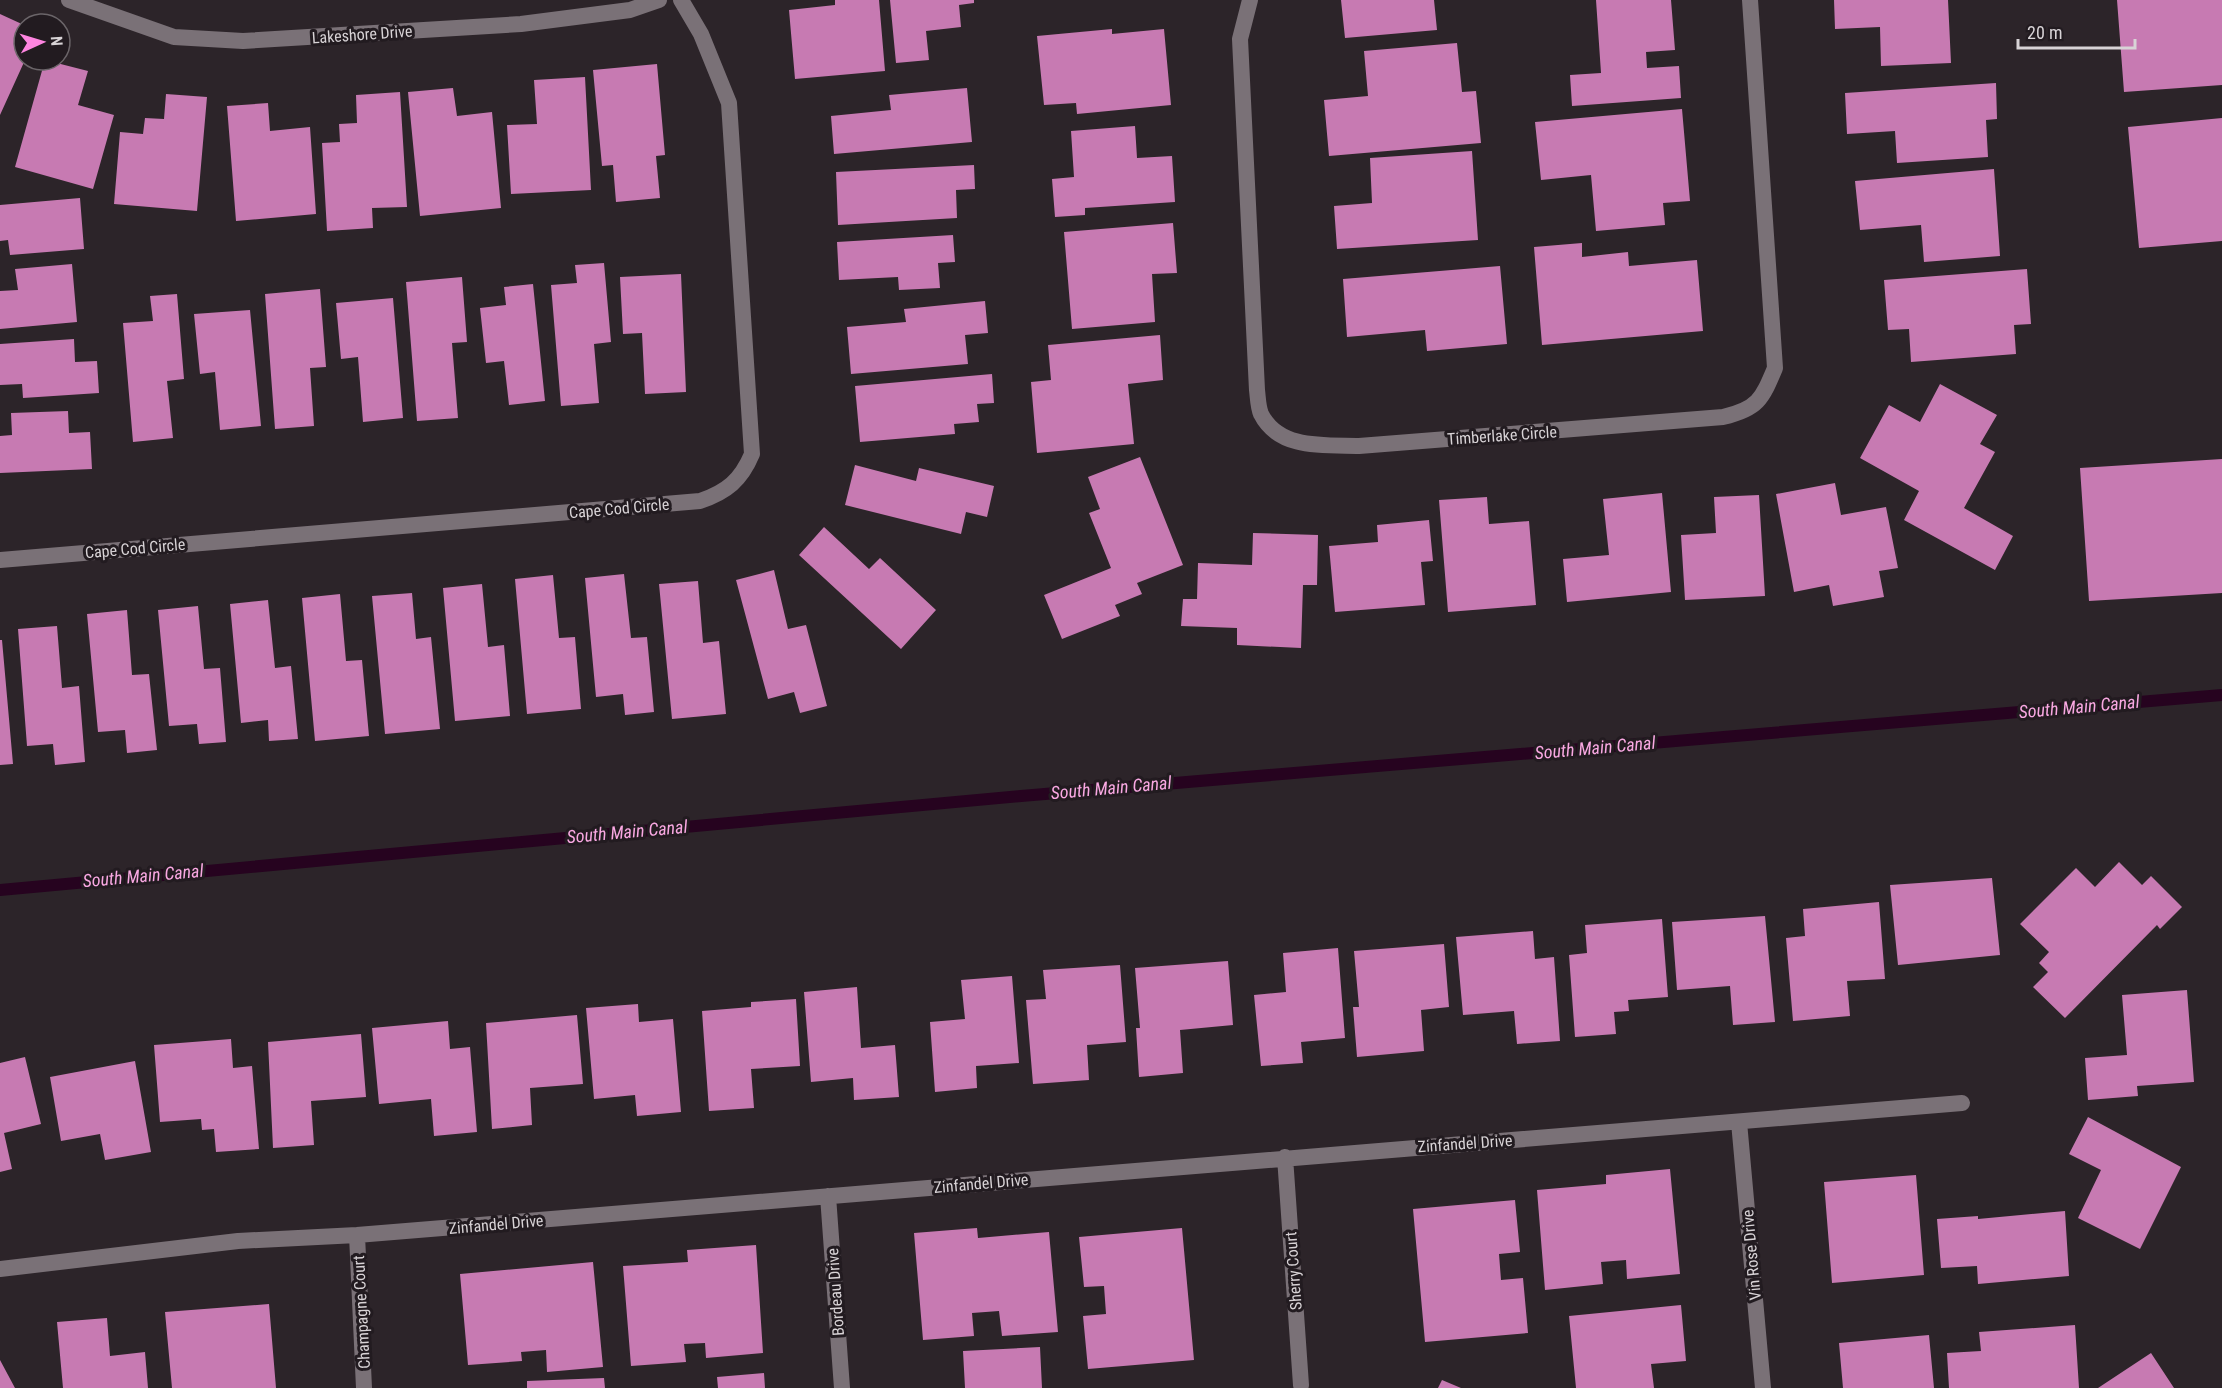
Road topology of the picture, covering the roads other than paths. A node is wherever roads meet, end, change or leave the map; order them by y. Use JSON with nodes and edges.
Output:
{"nodes":[{"id":1,"x":69,"y":0,"type":"edge"},
{"id":2,"x":659,"y":0,"type":"edge"},
{"id":3,"x":681,"y":0,"type":"edge"},
{"id":4,"x":1250,"y":0,"type":"edge"},
{"id":5,"x":1750,"y":0,"type":"edge"},
{"id":6,"x":0,"y":560,"type":"edge"},
{"id":7,"x":1962,"y":1104,"type":"dead end"},
{"id":8,"x":1739,"y":1122,"type":"junction"},
{"id":9,"x":1285,"y":1157,"type":"junction"},
{"id":10,"x":828,"y":1196,"type":"junction"},
{"id":11,"x":357,"y":1235,"type":"junction"},
{"id":12,"x":0,"y":1269,"type":"edge"},
{"id":13,"x":1301,"y":1385,"type":"dead end"},
{"id":14,"x":364,"y":1388,"type":"edge"},
{"id":15,"x":842,"y":1388,"type":"edge"},
{"id":16,"x":1763,"y":1388,"type":"edge"}],
"edges":[{"from":1,"to":2,"type":"street","name":"Lakeshore Drive"},
{"from":3,"to":6,"type":"street","name":"Cape Cod Circle"},
{"from":4,"to":5,"type":"street","name":"Timberlake Circle"},
{"from":7,"to":8,"type":"street","name":"Zinfandel Drive"},
{"from":8,"to":9,"type":"street","name":"Zinfandel Drive"},
{"from":8,"to":16,"type":"street","name":"Vin Rose Drive"},
{"from":9,"to":10,"type":"street","name":"Zinfandel Drive"},
{"from":9,"to":13,"type":"street","name":"Sherry Court"},
{"from":10,"to":11,"type":"street","name":"Zinfandel Drive"},
{"from":10,"to":15,"type":"street","name":"Bordeau Drive"},
{"from":11,"to":12,"type":"street","name":"Zinfandel Drive"},
{"from":11,"to":14,"type":"street","name":"Champagne Court"}]}
